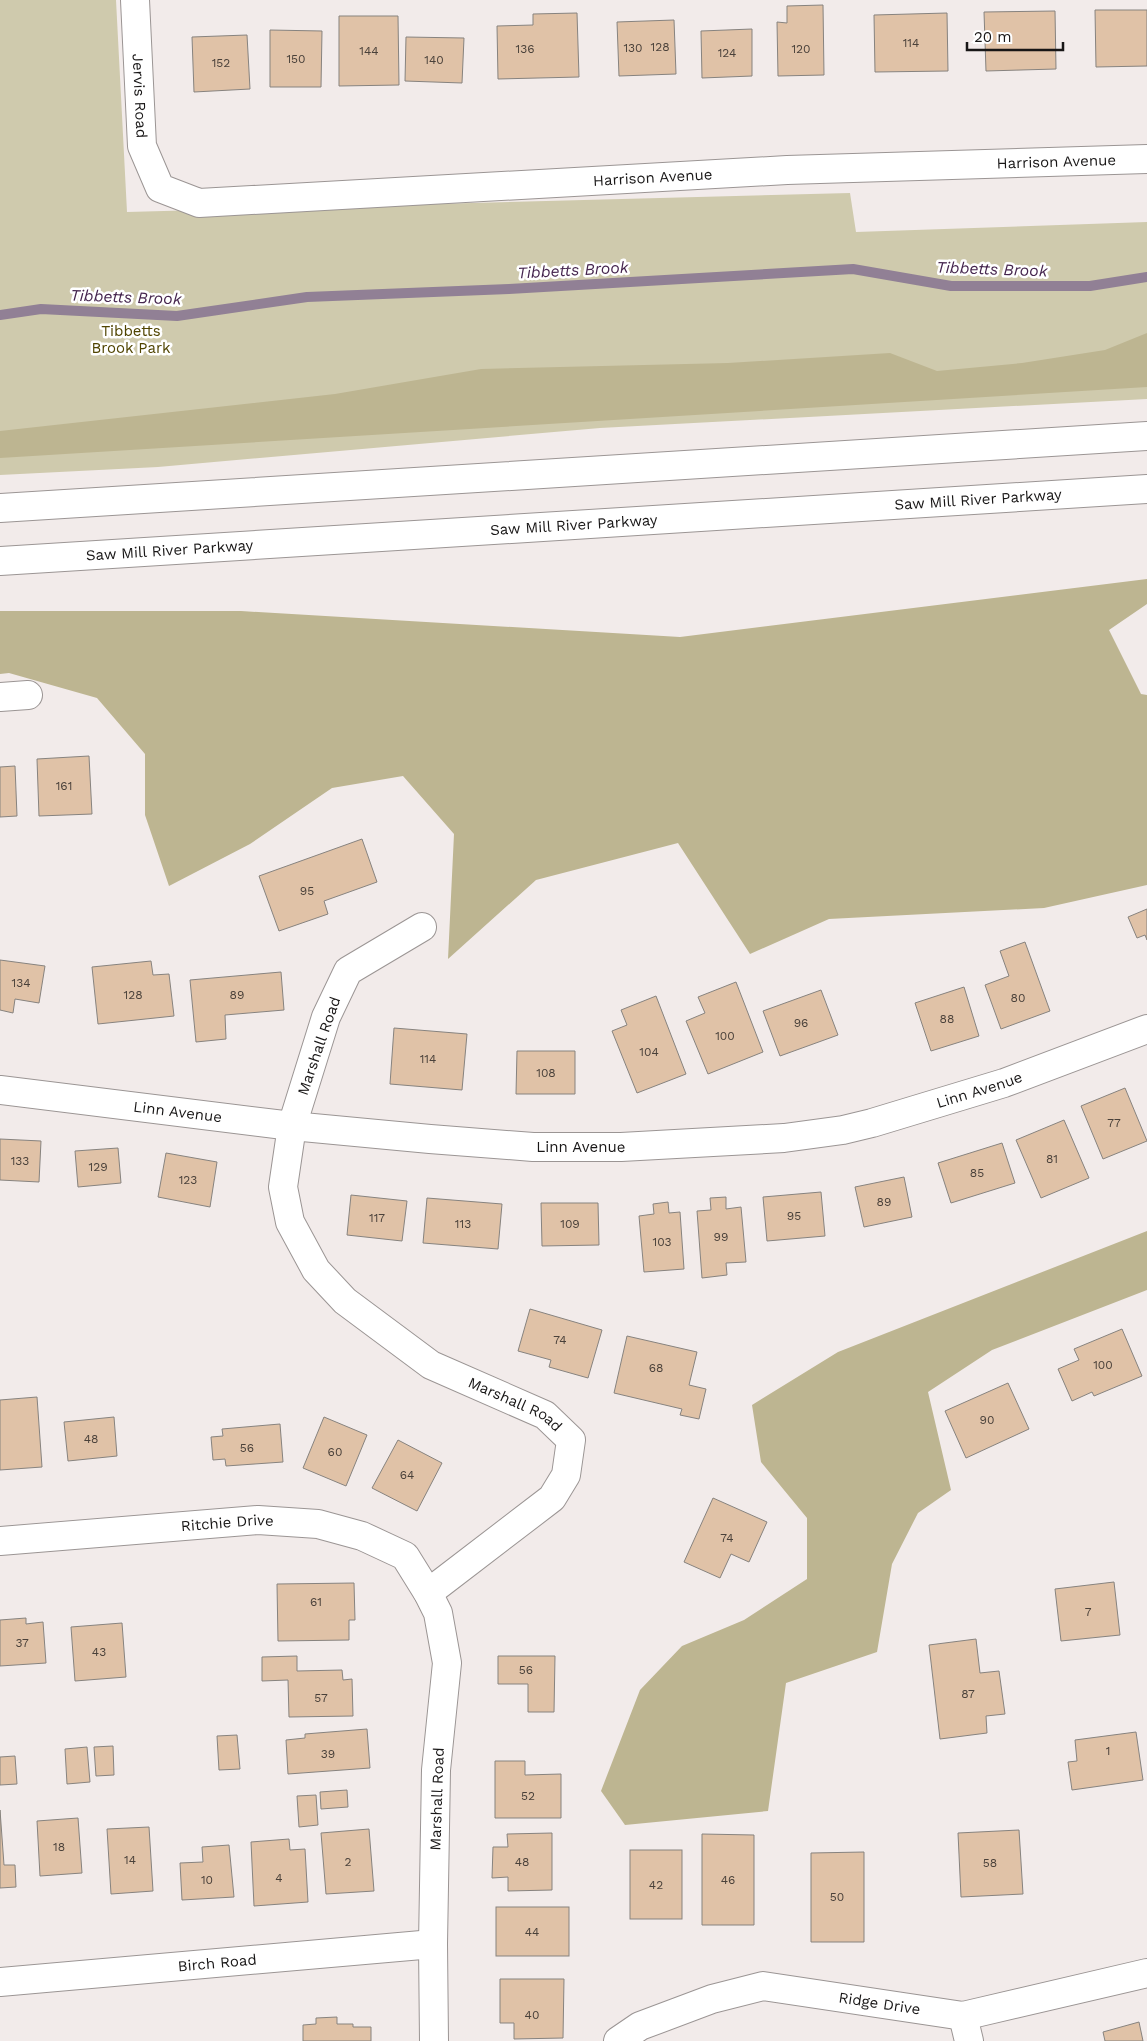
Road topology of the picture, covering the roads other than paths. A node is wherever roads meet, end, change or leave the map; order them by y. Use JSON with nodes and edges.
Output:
{"nodes":[{"id":1,"x":135,"y":0,"type":"edge"},
{"id":2,"x":1147,"y":159,"type":"edge"},
{"id":3,"x":160,"y":188,"type":"joint"},
{"id":4,"x":1147,"y":436,"type":"edge"},
{"id":5,"x":1147,"y":489,"type":"edge"},
{"id":6,"x":0,"y":508,"type":"edge"},
{"id":7,"x":0,"y":561,"type":"edge"},
{"id":8,"x":28,"y":695,"type":"dead end"},
{"id":9,"x":0,"y":697,"type":"edge"},
{"id":10,"x":422,"y":927,"type":"dead end"},
{"id":11,"x":1147,"y":1030,"type":"edge"},
{"id":12,"x":0,"y":1090,"type":"edge"},
{"id":13,"x":292,"y":1126,"type":"junction"},
{"id":14,"x":0,"y":1541,"type":"edge"},
{"id":15,"x":428,"y":1593,"type":"junction"},
{"id":16,"x":433,"y":1944,"type":"junction"},
{"id":17,"x":1147,"y":1973,"type":"edge"},
{"id":18,"x":0,"y":1982,"type":"edge"},
{"id":19,"x":966,"y":2029,"type":"edge"},
{"id":20,"x":434,"y":2041,"type":"edge"},
{"id":21,"x":618,"y":2041,"type":"edge"}],
"edges":[{"from":1,"to":3,"type":"main road","name":"Jervis Road"},
{"from":2,"to":3,"type":"main road","name":"Harrison Avenue"},
{"from":4,"to":6,"type":"main road"},
{"from":5,"to":7,"type":"main road","name":"Saw Mill River Parkway"},
{"from":8,"to":9,"type":"main road"},
{"from":10,"to":13,"type":"main road","name":"Marshall Road"},
{"from":11,"to":13,"type":"main road","name":"Linn Avenue"},
{"from":12,"to":13,"type":"main road","name":"Linn Avenue"},
{"from":13,"to":15,"type":"main road","name":"Marshall Road"},
{"from":14,"to":15,"type":"main road","name":"Ritchie Drive"},
{"from":15,"to":16,"type":"main road","name":"Marshall Road"},
{"from":16,"to":18,"type":"main road","name":"Birch Road"},
{"from":16,"to":20,"type":"main road","name":"Marshall Road"},
{"from":17,"to":19,"type":"main road","name":"Ridge Drive"},
{"from":19,"to":21,"type":"main road","name":"Ridge Drive"}]}
